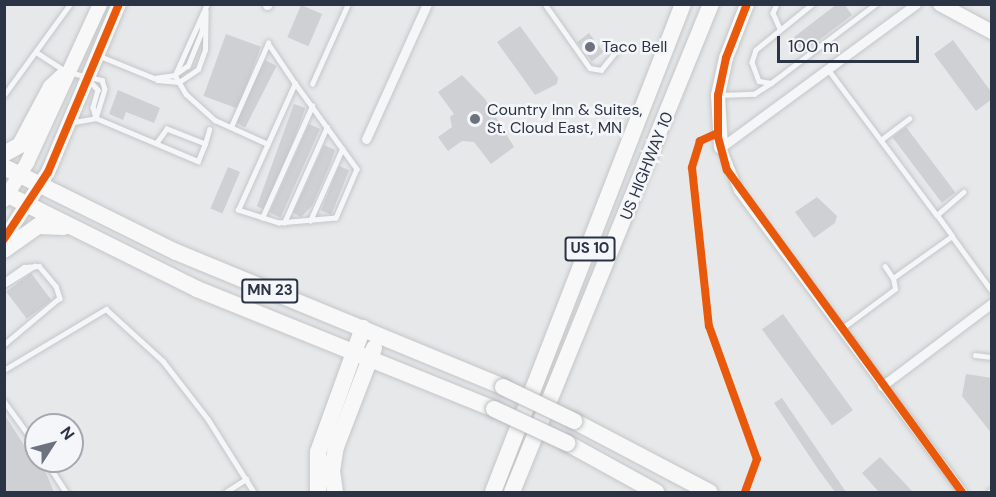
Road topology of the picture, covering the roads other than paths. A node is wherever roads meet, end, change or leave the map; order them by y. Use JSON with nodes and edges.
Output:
{"nodes":[{"id":1,"x":69,"y":4,"type":"edge"},
{"id":2,"x":100,"y":4,"type":"edge"},
{"id":3,"x":119,"y":4,"type":"edge"},
{"id":4,"x":348,"y":4,"type":"edge"},
{"id":5,"x":427,"y":4,"type":"edge"},
{"id":6,"x":545,"y":4,"type":"edge"},
{"id":7,"x":683,"y":4,"type":"edge"},
{"id":8,"x":711,"y":4,"type":"edge"},
{"id":9,"x":747,"y":4,"type":"edge"},
{"id":10,"x":777,"y":4,"type":"edge"},
{"id":11,"x":813,"y":4,"type":"edge"},
{"id":12,"x":876,"y":4,"type":"edge"},
{"id":13,"x":916,"y":4,"type":"edge"},
{"id":14,"x":940,"y":4,"type":"edge"},
{"id":15,"x":206,"y":6,"type":"edge"},
{"id":16,"x":780,"y":29,"type":"junction"},
{"id":17,"x":992,"y":32,"type":"edge"},
{"id":18,"x":36,"y":51,"type":"junction"},
{"id":19,"x":615,"y":53,"type":"dead end"},
{"id":20,"x":98,"y":55,"type":"junction"},
{"id":21,"x":828,"y":69,"type":"junction"},
{"id":22,"x":64,"y":73,"type":"junction"},
{"id":23,"x":175,"y":75,"type":"junction"},
{"id":24,"x":87,"y":78,"type":"junction"},
{"id":25,"x":154,"y":78,"type":"junction"},
{"id":26,"x":179,"y":82,"type":"junction"},
{"id":27,"x":296,"y":83,"type":"junction"},
{"id":28,"x":771,"y":83,"type":"junction"},
{"id":29,"x":312,"y":84,"type":"dead end"},
{"id":30,"x":4,"y":95,"type":"edge"},
{"id":31,"x":718,"y":95,"type":"junction"},
{"id":32,"x":312,"y":106,"type":"junction"},
{"id":33,"x":96,"y":118,"type":"junction"},
{"id":34,"x":909,"y":119,"type":"dead end"},
{"id":35,"x":231,"y":127,"type":"junction"},
{"id":36,"x":327,"y":127,"type":"junction"},
{"id":37,"x":67,"y":128,"type":"junction"},
{"id":38,"x":209,"y":130,"type":"dead end"},
{"id":39,"x":366,"y":139,"type":"dead end"},
{"id":40,"x":882,"y":139,"type":"junction"},
{"id":41,"x":157,"y":143,"type":"junction"},
{"id":42,"x":204,"y":144,"type":"junction"},
{"id":43,"x":268,"y":144,"type":"junction"},
{"id":44,"x":721,"y":147,"type":"junction"},
{"id":45,"x":342,"y":148,"type":"junction"},
{"id":46,"x":4,"y":154,"type":"edge"},
{"id":47,"x":4,"y":166,"type":"edge"},
{"id":48,"x":21,"y":175,"type":"junction"},
{"id":49,"x":40,"y":185,"type":"junction"},
{"id":50,"x":963,"y":192,"type":"dead end"},
{"id":51,"x":6,"y":196,"type":"edge"},
{"id":52,"x":29,"y":206,"type":"junction"},
{"id":53,"x":937,"y":215,"type":"junction"},
{"id":54,"x":262,"y":218,"type":"junction"},
{"id":55,"x":310,"y":220,"type":"junction"},
{"id":56,"x":284,"y":223,"type":"junction"},
{"id":57,"x":80,"y":232,"type":"junction"},
{"id":58,"x":952,"y":236,"type":"junction"},
{"id":59,"x":4,"y":239,"type":"edge"},
{"id":60,"x":4,"y":250,"type":"edge"},
{"id":61,"x":885,"y":266,"type":"dead end"},
{"id":62,"x":893,"y":278,"type":"junction"},
{"id":63,"x":4,"y":283,"type":"edge"},
{"id":64,"x":992,"y":291,"type":"edge"},
{"id":65,"x":992,"y":303,"type":"edge"},
{"id":66,"x":363,"y":328,"type":"junction"},
{"id":67,"x":840,"y":330,"type":"junction"},
{"id":68,"x":380,"y":334,"type":"junction"},
{"id":69,"x":4,"y":345,"type":"edge"},
{"id":70,"x":362,"y":355,"type":"junction"},
{"id":71,"x":975,"y":355,"type":"dead end"},
{"id":72,"x":992,"y":357,"type":"edge"},
{"id":73,"x":4,"y":370,"type":"edge"},
{"id":74,"x":882,"y":386,"type":"junction"},
{"id":75,"x":4,"y":401,"type":"edge"},
{"id":76,"x":541,"y":423,"type":"junction"},
{"id":77,"x":24,"y":428,"type":"edge"},
{"id":78,"x":516,"y":436,"type":"junction"},
{"id":79,"x":54,"y":473,"type":"edge"},
{"id":80,"x":246,"y":479,"type":"junction"},
{"id":81,"x":704,"y":491,"type":"edge"},
{"id":82,"x":66,"y":492,"type":"edge"},
{"id":83,"x":226,"y":492,"type":"edge"},
{"id":84,"x":254,"y":492,"type":"edge"},
{"id":85,"x":318,"y":492,"type":"edge"},
{"id":86,"x":335,"y":492,"type":"edge"},
{"id":87,"x":486,"y":492,"type":"edge"},
{"id":88,"x":493,"y":492,"type":"edge"},
{"id":89,"x":512,"y":492,"type":"edge"},
{"id":90,"x":519,"y":492,"type":"edge"},
{"id":91,"x":656,"y":492,"type":"edge"},
{"id":92,"x":962,"y":492,"type":"edge"}],
"edges":[{"from":1,"to":18,"type":"lane"},
{"from":2,"to":22,"type":"street"},
{"from":3,"to":20,"type":"street"},
{"from":4,"to":29,"type":"lane"},
{"from":5,"to":39,"type":"street"},
{"from":6,"to":19,"type":"lane"},
{"from":7,"to":78,"type":"highway","name":"US HIGHWAY 10","number":"US 10"},
{"from":8,"to":76,"type":"highway","name":"US HIGHWAY 10","number":"US 10"},
{"from":9,"to":31,"type":"street"},
{"from":10,"to":16,"type":"lane"},
{"from":11,"to":16,"type":"lane"},
{"from":12,"to":28,"type":"lane"},
{"from":13,"to":21,"type":"street"},
{"from":14,"to":17,"type":"street"},
{"from":15,"to":23,"type":"lane"},
{"from":15,"to":26,"type":"lane"},
{"from":16,"to":28,"type":"lane"},
{"from":18,"to":22,"type":"lane"},
{"from":18,"to":30,"type":"lane"},
{"from":20,"to":24,"type":"street"},
{"from":20,"to":25,"type":"lane"},
{"from":21,"to":40,"type":"lane"},
{"from":21,"to":44,"type":"street"},
{"from":22,"to":24,"type":"lane"},
{"from":22,"to":46,"type":"highway"},
{"from":22,"to":48,"type":"street"},
{"from":23,"to":25,"type":"lane"},
{"from":23,"to":26,"type":"lane"},
{"from":24,"to":33,"type":"lane"},
{"from":24,"to":33,"type":"lane"},
{"from":24,"to":37,"type":"street"},
{"from":25,"to":26,"type":"lane"},
{"from":26,"to":35,"type":"lane"},
{"from":27,"to":32,"type":"lane"},
{"from":27,"to":35,"type":"lane"},
{"from":27,"to":43,"type":"lane"},
{"from":28,"to":31,"type":"lane"},
{"from":31,"to":44,"type":"street"},
{"from":32,"to":36,"type":"lane"},
{"from":32,"to":54,"type":"lane"},
{"from":33,"to":37,"type":"lane"},
{"from":33,"to":41,"type":"lane"},
{"from":34,"to":40,"type":"lane"},
{"from":35,"to":43,"type":"lane"},
{"from":36,"to":45,"type":"lane"},
{"from":36,"to":56,"type":"lane"},
{"from":37,"to":49,"type":"street"},
{"from":38,"to":42,"type":"lane"},
{"from":40,"to":53,"type":"lane"},
{"from":41,"to":42,"type":"lane"},
{"from":41,"to":42,"type":"lane"},
{"from":43,"to":54,"type":"lane"},
{"from":44,"to":67,"type":"street"},
{"from":45,"to":55,"type":"lane"},
{"from":45,"to":55,"type":"lane"},
{"from":47,"to":48,"type":"highway","number":"MN 23"},
{"from":48,"to":49,"type":"highway","number":"MN 23"},
{"from":48,"to":51,"type":"street"},
{"from":49,"to":52,"type":"street"},
{"from":49,"to":66,"type":"highway","number":"MN 23"},
{"from":50,"to":53,"type":"lane"},
{"from":51,"to":52,"type":"highway","number":"MN 23"},
{"from":52,"to":57,"type":"highway","number":"MN 23"},
{"from":52,"to":59,"type":"street"},
{"from":53,"to":58,"type":"lane"},
{"from":54,"to":56,"type":"lane"},
{"from":55,"to":56,"type":"lane"},
{"from":57,"to":60,"type":"highway"},
{"from":57,"to":70,"type":"highway","number":"MN 23"},
{"from":58,"to":62,"type":"lane"},
{"from":58,"to":64,"type":"lane"},
{"from":61,"to":62,"type":"lane"},
{"from":62,"to":67,"type":"lane"},
{"from":63,"to":69,"type":"lane"},
{"from":65,"to":74,"type":"street"},
{"from":66,"to":68,"type":"highway","number":"MN 23"},
{"from":66,"to":70,"type":"highway"},
{"from":67,"to":74,"type":"street"},
{"from":68,"to":70,"type":"highway"},
{"from":68,"to":81,"type":"highway","number":"MN 23","bridge":true},
{"from":70,"to":85,"type":"highway"},
{"from":70,"to":86,"type":"highway"},
{"from":70,"to":91,"type":"highway","number":"MN 23","bridge":true},
{"from":71,"to":72,"type":"lane"},
{"from":73,"to":80,"type":"lane"},
{"from":74,"to":92,"type":"street"},
{"from":75,"to":77,"type":"lane"},
{"from":76,"to":89,"type":"highway","name":"US HIGHWAY 10","number":"US 10"},
{"from":76,"to":90,"type":"highway"},
{"from":78,"to":87,"type":"highway"},
{"from":78,"to":88,"type":"highway","name":"US HIGHWAY 10","number":"US 10"},
{"from":79,"to":82,"type":"lane"},
{"from":80,"to":83,"type":"lane"},
{"from":80,"to":84,"type":"lane"}]}
